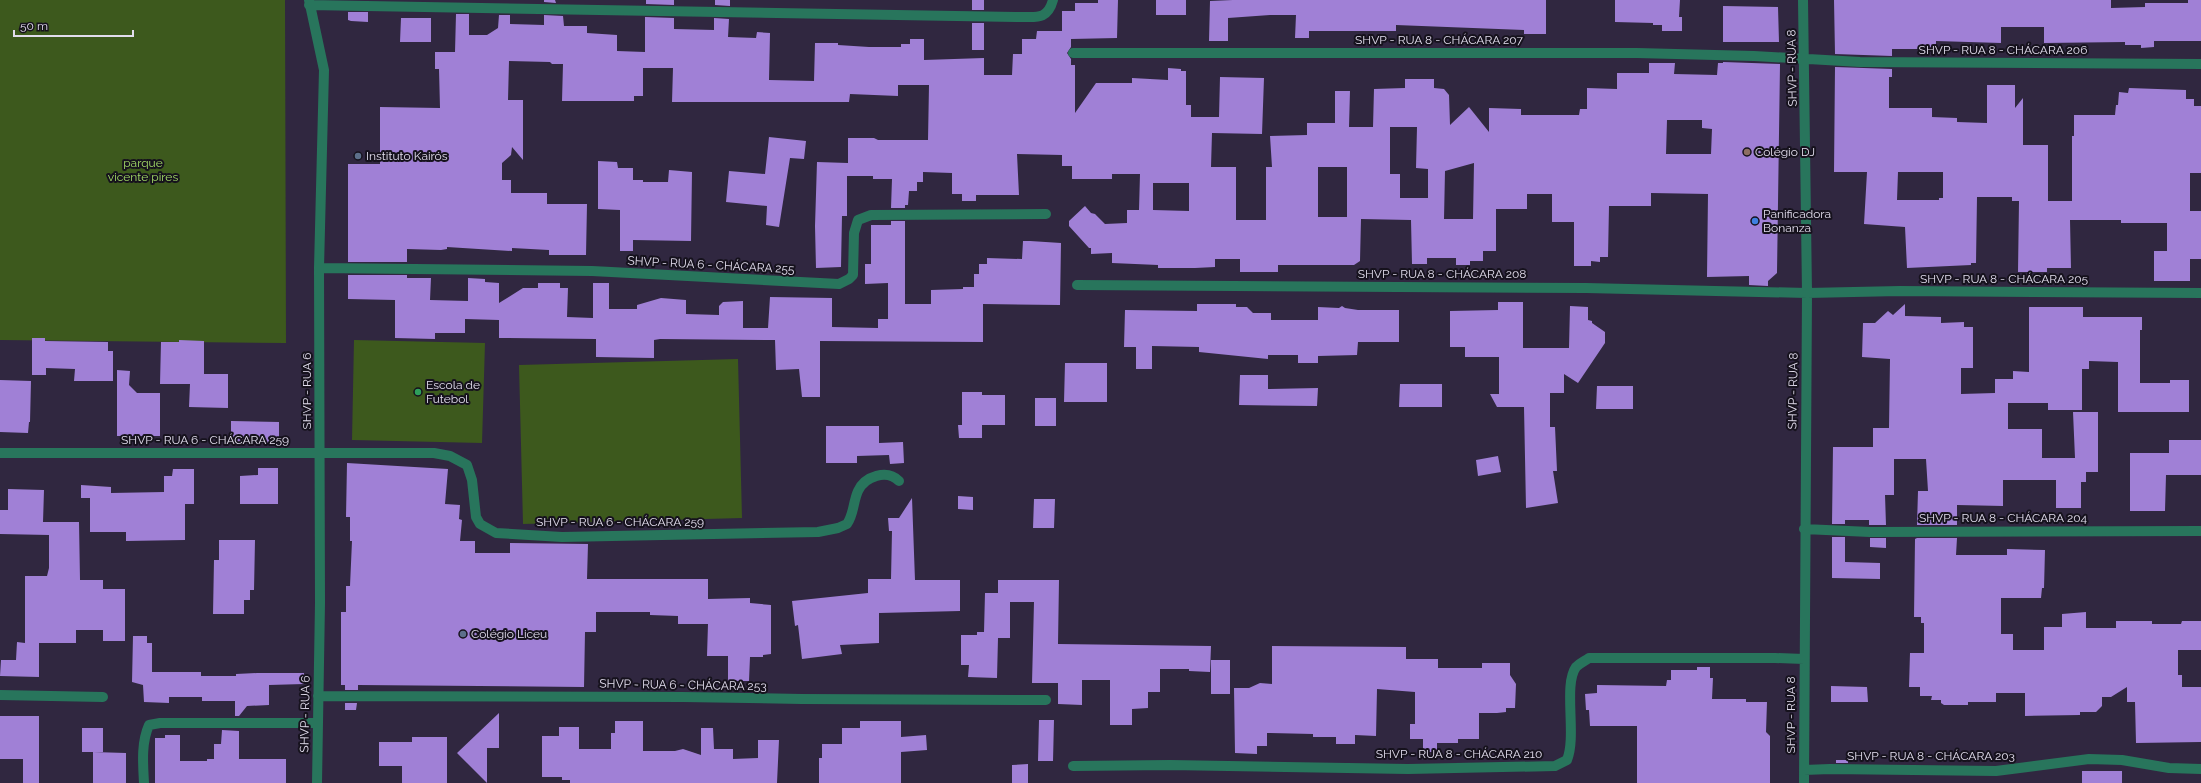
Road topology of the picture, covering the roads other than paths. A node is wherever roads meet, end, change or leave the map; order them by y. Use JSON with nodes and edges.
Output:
{"nodes":[{"id":1,"x":1053,"y":0,"type":"edge"},
{"id":2,"x":1804,"y":0,"type":"edge"},
{"id":3,"x":309,"y":3,"type":"edge"},
{"id":4,"x":1073,"y":53,"type":"dead end"},
{"id":5,"x":1805,"y":60,"type":"junction"},
{"id":6,"x":2201,"y":64,"type":"edge"},
{"id":7,"x":1046,"y":214,"type":"dead end"},
{"id":8,"x":319,"y":268,"type":"junction"},
{"id":9,"x":1077,"y":285,"type":"dead end"},
{"id":10,"x":1807,"y":293,"type":"junction"},
{"id":11,"x":2201,"y":293,"type":"edge"},
{"id":12,"x":0,"y":453,"type":"edge"},
{"id":13,"x":320,"y":453,"type":"junction"},
{"id":14,"x":899,"y":481,"type":"dead end"},
{"id":15,"x":1804,"y":529,"type":"junction"},
{"id":16,"x":2201,"y":531,"type":"edge"},
{"id":17,"x":1804,"y":660,"type":"junction"},
{"id":18,"x":0,"y":695,"type":"edge"},
{"id":19,"x":318,"y":696,"type":"junction"},
{"id":20,"x":103,"y":697,"type":"dead end"},
{"id":21,"x":1046,"y":700,"type":"dead end"},
{"id":22,"x":317,"y":723,"type":"junction"},
{"id":23,"x":1073,"y":766,"type":"dead end"},
{"id":24,"x":2201,"y":769,"type":"edge"},
{"id":25,"x":1804,"y":770,"type":"junction"},
{"id":26,"x":144,"y":783,"type":"edge"},
{"id":27,"x":317,"y":783,"type":"edge"},
{"id":28,"x":1804,"y":783,"type":"edge"}],
"edges":[{"from":1,"to":3,"type":"street"},
{"from":2,"to":5,"type":"street","name":"SHVP - RUA 8"},
{"from":3,"to":8,"type":"street","name":"SHVP - RUA 6"},
{"from":4,"to":5,"type":"street","name":"SHVP - RUA 8 - CHÁCARA 207"},
{"from":5,"to":6,"type":"street","name":"SHVP - RUA 8 - CHÁCARA 206"},
{"from":5,"to":10,"type":"street","name":"SHVP - RUA 8"},
{"from":7,"to":8,"type":"street","name":"SHVP - RUA 6 - CHÁCARA 255"},
{"from":8,"to":13,"type":"street","name":"SHVP - RUA 6"},
{"from":9,"to":10,"type":"street","name":"SHVP - RUA 8 - CHÁCARA 208"},
{"from":10,"to":11,"type":"street","name":"SHVP - RUA 8 - CHÁCARA 205"},
{"from":10,"to":15,"type":"street","name":"SHVP - RUA 8"},
{"from":12,"to":13,"type":"street","name":"SHVP - RUA 6 - CHÁCARA 259"},
{"from":13,"to":14,"type":"street","name":"SHVP - RUA 6 - CHÁCARA 259"},
{"from":13,"to":19,"type":"street","name":"SHVP - RUA 6"},
{"from":15,"to":16,"type":"street","name":"SHVP - RUA 8 - CHÁCARA 204"},
{"from":15,"to":17,"type":"street","name":"SHVP - RUA 8"},
{"from":17,"to":23,"type":"street","name":"SHVP - RUA 8 - CHÁCARA 210"},
{"from":17,"to":25,"type":"street","name":"SHVP - RUA 8"},
{"from":18,"to":20,"type":"street"},
{"from":19,"to":21,"type":"street","name":"SHVP - RUA 6 - CHÁCARA 253"},
{"from":19,"to":22,"type":"street","name":"SHVP - RUA 6"},
{"from":22,"to":26,"type":"street"},
{"from":22,"to":27,"type":"street","name":"SHVP - RUA 6"},
{"from":24,"to":25,"type":"street","name":"SHVP - RUA 8 - CHÁCARA 203"},
{"from":25,"to":28,"type":"street","name":"SHVP - RUA 8"}]}
